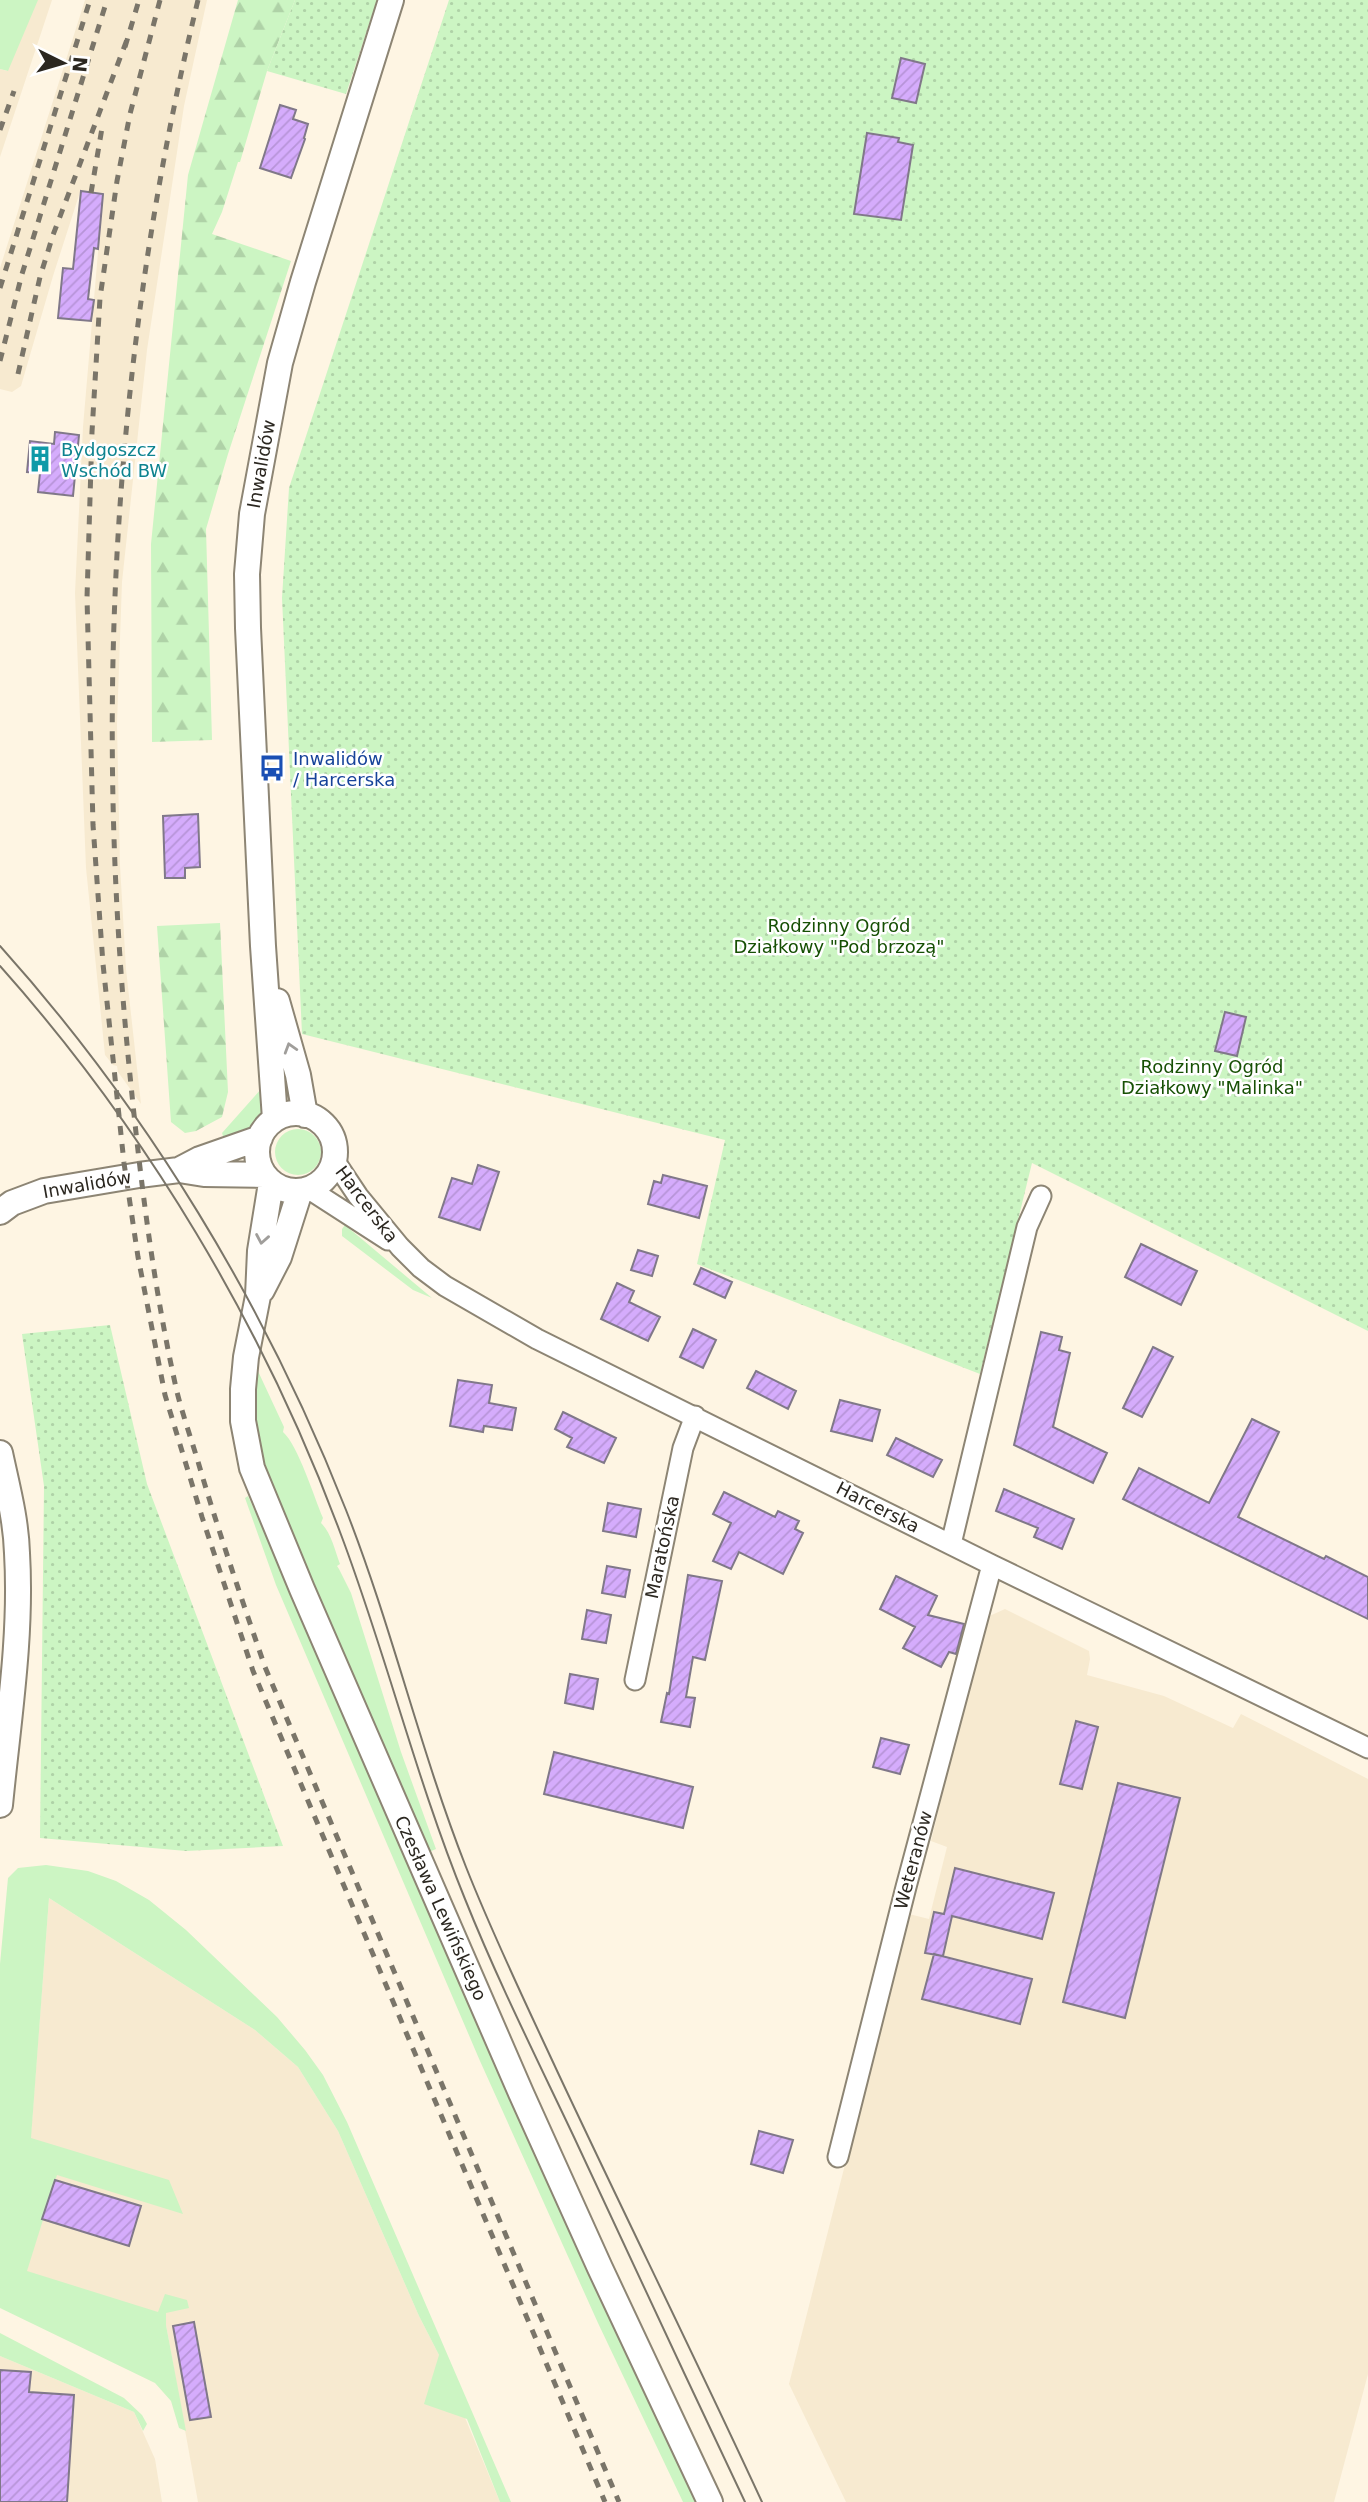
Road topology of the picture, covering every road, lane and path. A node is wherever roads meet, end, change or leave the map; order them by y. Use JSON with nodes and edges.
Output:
{"nodes":[{"id":1,"x":391,"y":0,"type":"edge"},
{"id":2,"x":263,"y":946,"type":"junction"},
{"id":3,"x":305,"y":1115,"type":"junction"},
{"id":4,"x":267,"y":1129,"type":"junction"},
{"id":5,"x":334,"y":1160,"type":"junction"},
{"id":6,"x":179,"y":1170,"type":"junction"},
{"id":7,"x":267,"y":1179,"type":"junction"},
{"id":8,"x":305,"y":1190,"type":"junction"},
{"id":9,"x":1041,"y":1196,"type":"dead end"},
{"id":10,"x":0,"y":1212,"type":"edge"},
{"id":11,"x":400,"y":1247,"type":"junction"},
{"id":12,"x":258,"y":1296,"type":"junction"},
{"id":13,"x":695,"y":1416,"type":"junction"},
{"id":14,"x":0,"y":1453,"type":"edge"},
{"id":15,"x":951,"y":1544,"type":"junction"},
{"id":16,"x":992,"y":1565,"type":"junction"},
{"id":17,"x":635,"y":1680,"type":"dead end"},
{"id":18,"x":1368,"y":1748,"type":"edge"},
{"id":19,"x":0,"y":1805,"type":"edge"},
{"id":20,"x":838,"y":2157,"type":"dead end"},
{"id":21,"x":709,"y":2502,"type":"edge"}],
"edges":[{"from":1,"to":2,"type":"street","name":"Inwalidów"},
{"from":3,"to":2,"type":"street","name":"Inwalidów","one_way":true},
{"from":2,"to":4,"type":"street","name":"Inwalidów"},
{"from":3,"to":4,"type":"street"},
{"from":3,"to":5,"type":"street"},
{"from":4,"to":6,"type":"street","name":"Inwalidów"},
{"from":4,"to":7,"type":"street"},
{"from":5,"to":8,"type":"street"},
{"from":5,"to":11,"type":"street","name":"Harcerska"},
{"from":6,"to":7,"type":"street","name":"Inwalidów"},
{"from":6,"to":10,"type":"street","name":"Inwalidów"},
{"from":7,"to":8,"type":"street"},
{"from":7,"to":12,"type":"street","name":"Czesława Lewińskiego","one_way":true},
{"from":8,"to":11,"type":"street","name":"Harcerska"},
{"from":8,"to":12,"type":"street","name":"Czesława Lewińskiego"},
{"from":9,"to":15,"type":"street"},
{"from":11,"to":13,"type":"street","name":"Harcerska"},
{"from":12,"to":21,"type":"street","name":"Czesława Lewińskiego"},
{"from":13,"to":15,"type":"street","name":"Harcerska"},
{"from":13,"to":17,"type":"street","name":"Maratońska"},
{"from":14,"to":19,"type":"street"},
{"from":15,"to":16,"type":"street","name":"Harcerska"},
{"from":16,"to":18,"type":"street","name":"Harcerska"},
{"from":16,"to":20,"type":"street","name":"Weteranów"}]}
